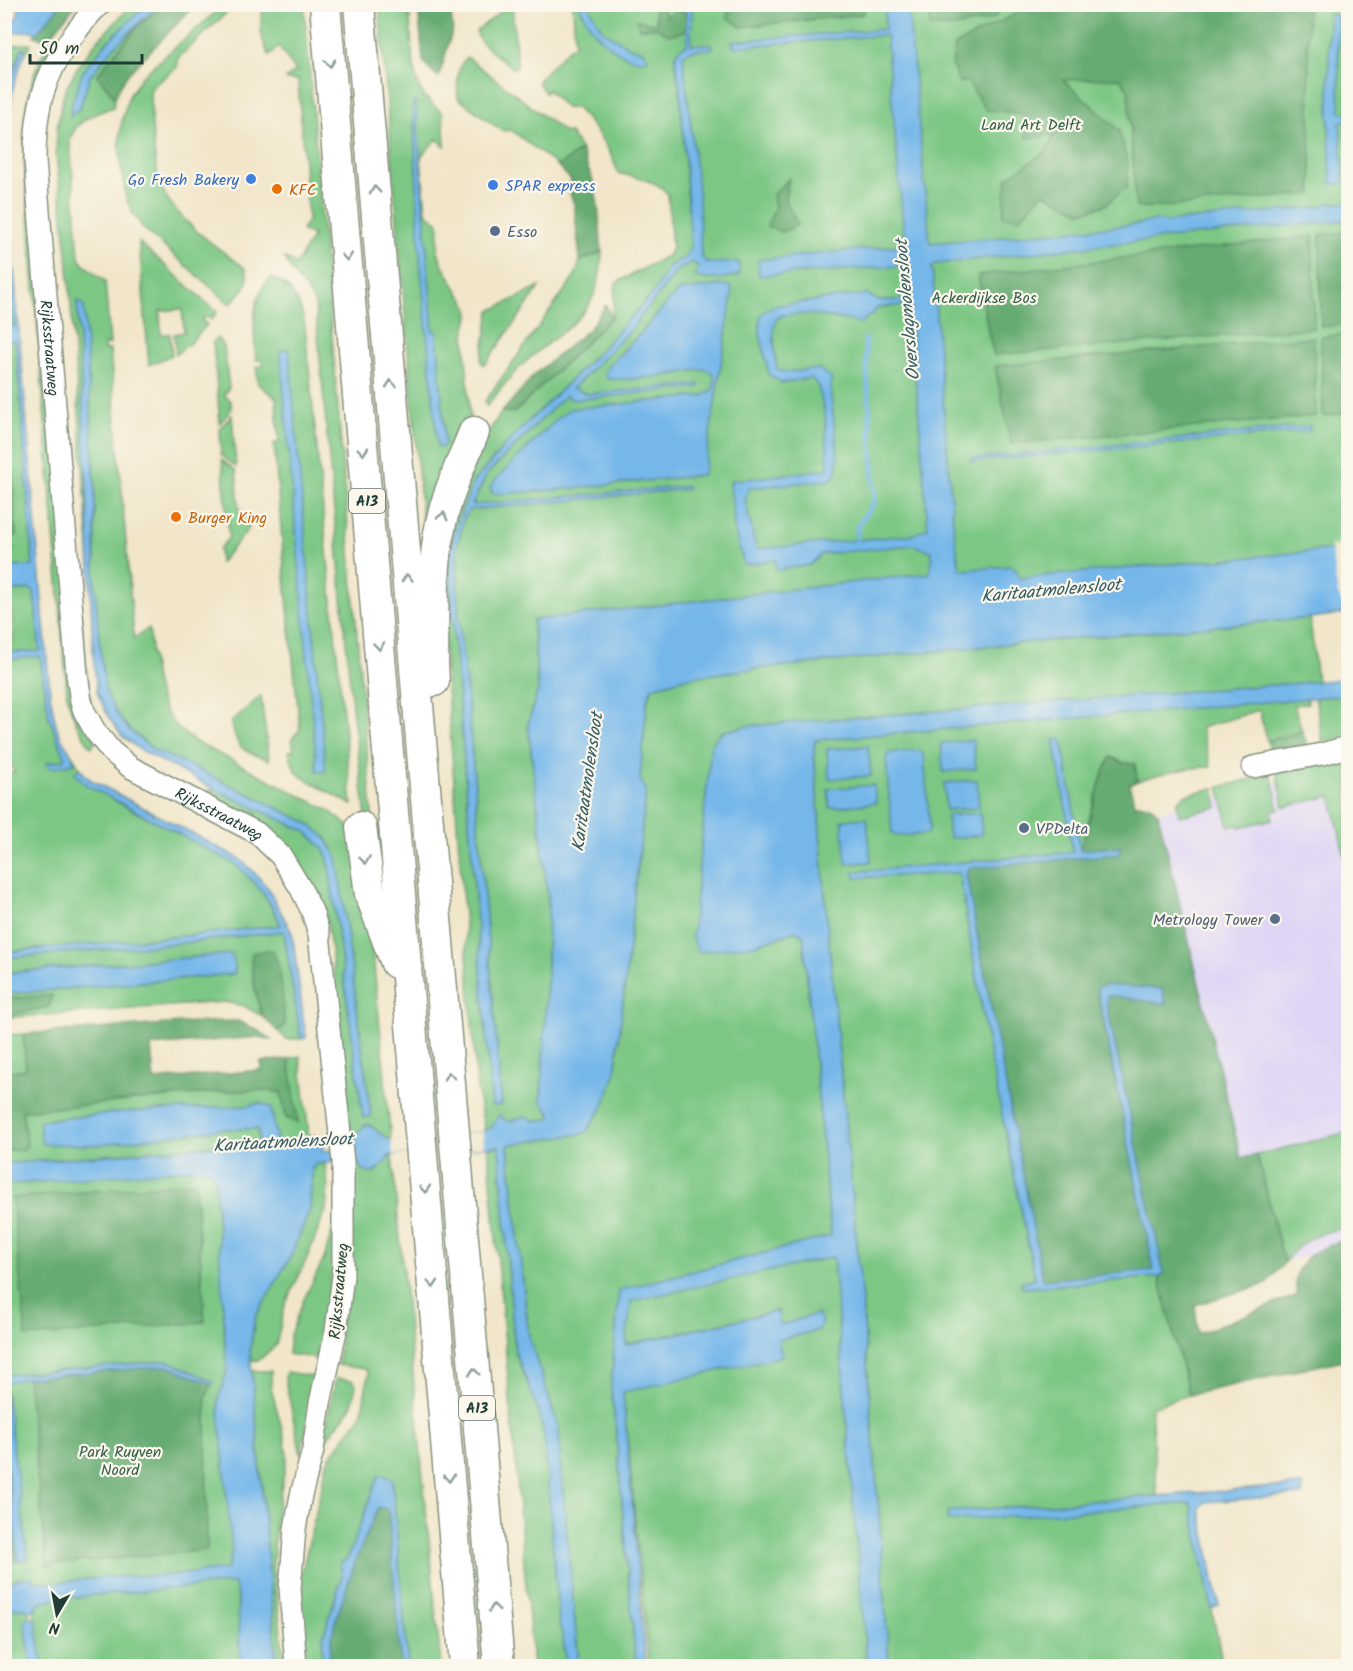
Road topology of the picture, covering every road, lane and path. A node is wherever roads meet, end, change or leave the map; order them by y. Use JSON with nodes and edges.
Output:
{"nodes":[{"id":1,"x":99,"y":4,"type":"edge"},
{"id":2,"x":325,"y":4,"type":"edge"},
{"id":3,"x":359,"y":4,"type":"edge"},
{"id":4,"x":474,"y":432,"type":"dead end"},
{"id":5,"x":1348,"y":747,"type":"edge"},
{"id":6,"x":1253,"y":766,"type":"dead end"},
{"id":7,"x":360,"y":827,"type":"dead end"},
{"id":8,"x":433,"y":888,"type":"junction"},
{"id":9,"x":408,"y":999,"type":"junction"},
{"id":10,"x":296,"y":1666,"type":"edge"},
{"id":11,"x":465,"y":1666,"type":"edge"},
{"id":12,"x":499,"y":1666,"type":"edge"}],
"edges":[{"from":1,"to":10,"type":"street","name":"Rijksstraatweg"},
{"from":2,"to":9,"type":"highway","number":"A13","one_way":true},
{"from":8,"to":3,"type":"highway","number":"A13","one_way":true},
{"from":8,"to":4,"type":"highway","number":"A13","one_way":true},
{"from":5,"to":6,"type":"street"},
{"from":7,"to":9,"type":"highway","number":"A13","one_way":true},
{"from":12,"to":8,"type":"highway","number":"A13","one_way":true},
{"from":9,"to":11,"type":"highway","number":"A13","one_way":true}]}
